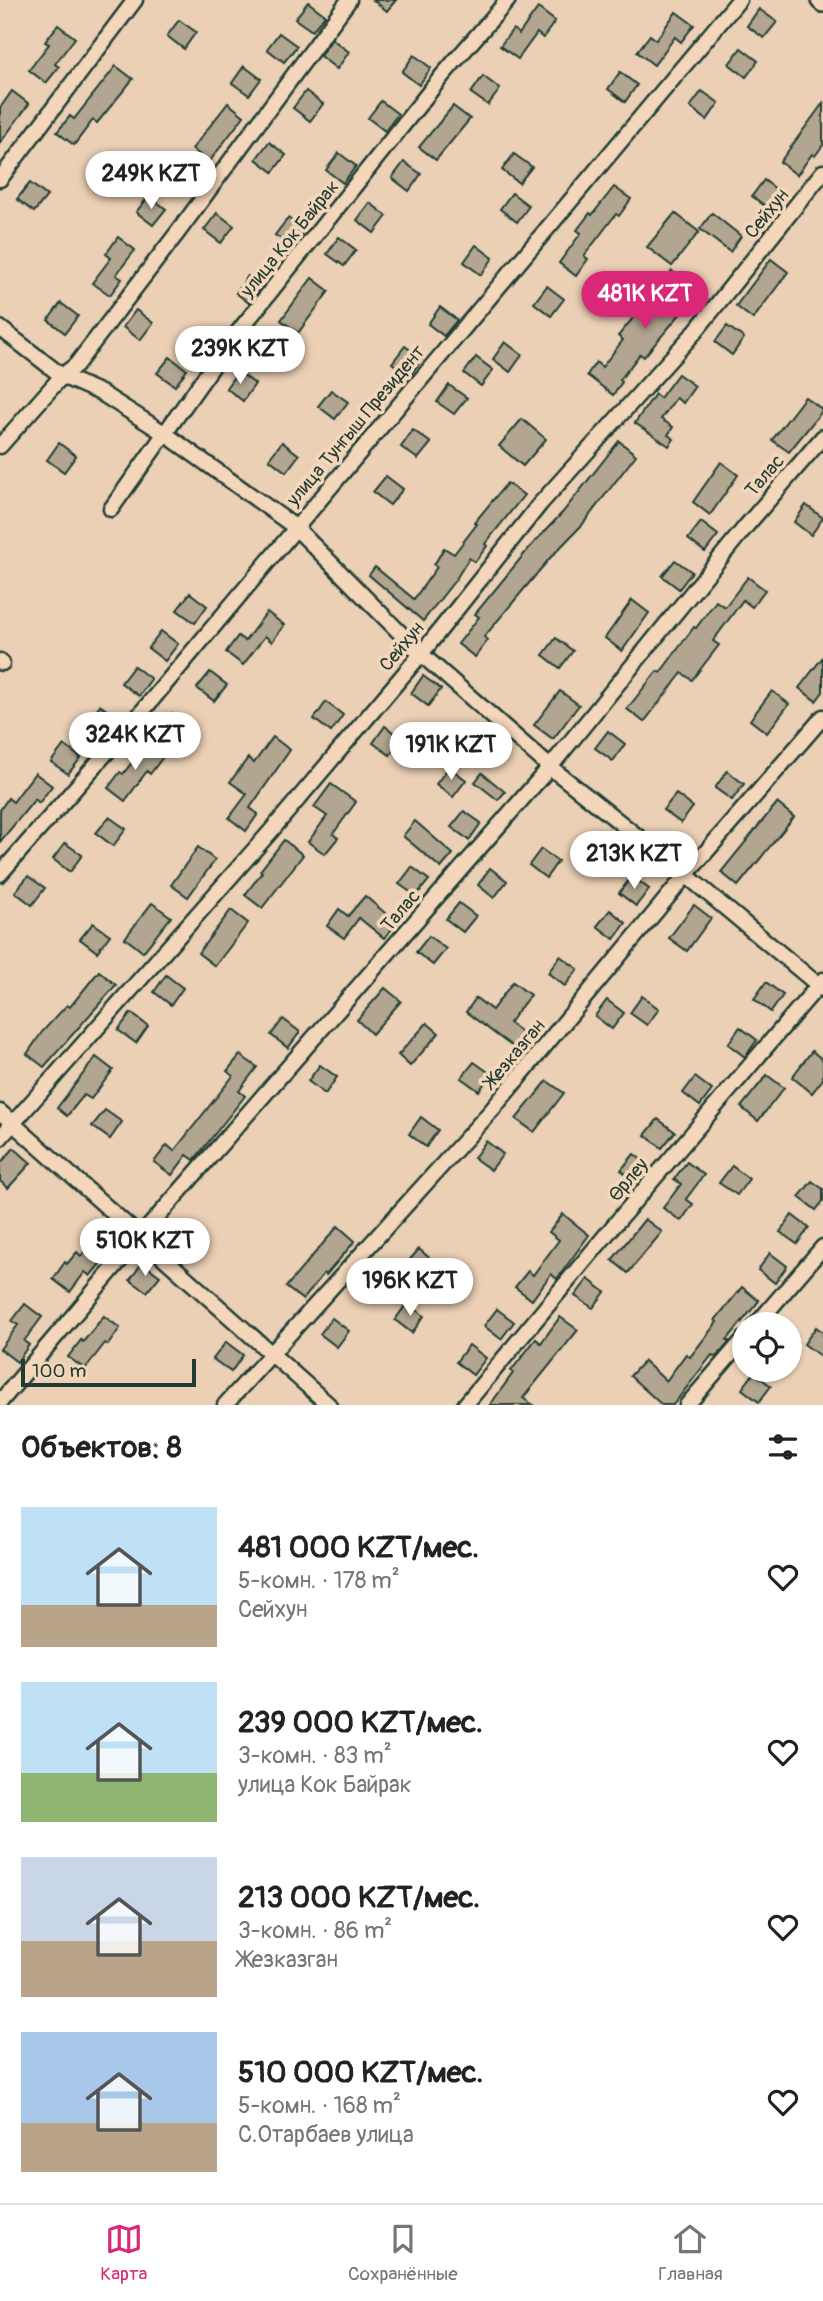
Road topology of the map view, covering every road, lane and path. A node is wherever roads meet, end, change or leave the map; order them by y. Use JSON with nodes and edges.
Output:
{"nodes":[{"id":1,"x":135,"y":0,"type":"edge"},
{"id":2,"x":349,"y":0,"type":"edge"},
{"id":3,"x":508,"y":0,"type":"edge"},
{"id":4,"x":738,"y":0,"type":"edge"},
{"id":5,"x":823,"y":172,"type":"edge"},
{"id":6,"x":0,"y":179,"type":"edge"},
{"id":7,"x":0,"y":328,"type":"edge"},
{"id":8,"x":62,"y":376,"type":"junction"},
{"id":9,"x":164,"y":433,"type":"junction"},
{"id":10,"x":823,"y":437,"type":"edge"},
{"id":11,"x":0,"y":446,"type":"edge"},
{"id":12,"x":111,"y":509,"type":"dead end"},
{"id":13,"x":295,"y":527,"type":"junction"},
{"id":14,"x":421,"y":654,"type":"junction"},
{"id":15,"x":823,"y":717,"type":"edge"},
{"id":16,"x":550,"y":767,"type":"junction"},
{"id":17,"x":0,"y":874,"type":"edge"},
{"id":18,"x":686,"y":875,"type":"junction"},
{"id":19,"x":821,"y":985,"type":"edge"},
{"id":20,"x":0,"y":1112,"type":"edge"},
{"id":21,"x":14,"y":1123,"type":"junction"},
{"id":22,"x":0,"y":1138,"type":"edge"},
{"id":23,"x":140,"y":1237,"type":"junction"},
{"id":24,"x":823,"y":1247,"type":"edge"},
{"id":25,"x":767,"y":1312,"type":"edge"},
{"id":26,"x":270,"y":1353,"type":"junction"},
{"id":27,"x":732,"y":1353,"type":"edge"},
{"id":28,"x":0,"y":1402,"type":"edge"},
{"id":29,"x":225,"y":1405,"type":"edge"},
{"id":30,"x":329,"y":1405,"type":"edge"},
{"id":31,"x":465,"y":1405,"type":"edge"},
{"id":32,"x":687,"y":1405,"type":"edge"}],
"edges":[{"from":1,"to":6,"type":"street"},
{"from":2,"to":8,"type":"street"},
{"from":3,"to":9,"type":"street","name":"улица Кок Байрак"},
{"from":4,"to":13,"type":"street","name":"улица Тунгыш Президент"},
{"from":5,"to":14,"type":"street","name":"Сейхун"},
{"from":7,"to":8,"type":"street"},
{"from":8,"to":9,"type":"street"},
{"from":8,"to":11,"type":"street"},
{"from":9,"to":12,"type":"street","name":"улица Кок Байрак"},
{"from":9,"to":13,"type":"street"},
{"from":10,"to":16,"type":"street","name":"Талас"},
{"from":13,"to":14,"type":"street"},
{"from":13,"to":17,"type":"street","name":"улица Тунгыш Президент"},
{"from":14,"to":16,"type":"street"},
{"from":14,"to":21,"type":"street","name":"Сейхун"},
{"from":15,"to":18,"type":"street","name":"Жезказган"},
{"from":16,"to":18,"type":"street"},
{"from":16,"to":23,"type":"street","name":"Талас"},
{"from":18,"to":19,"type":"street"},
{"from":18,"to":26,"type":"street","name":"Жезказган"},
{"from":19,"to":31,"type":"street","name":"Өрлеу"},
{"from":20,"to":21,"type":"street"},
{"from":21,"to":22,"type":"street","name":"Сейхун"},
{"from":21,"to":23,"type":"street"},
{"from":23,"to":26,"type":"street"},
{"from":23,"to":28,"type":"street","name":"Талас"},
{"from":24,"to":25,"type":"street"},
{"from":26,"to":29,"type":"street","name":"Жезказган"},
{"from":26,"to":30,"type":"street"},
{"from":27,"to":32,"type":"street"}]}
